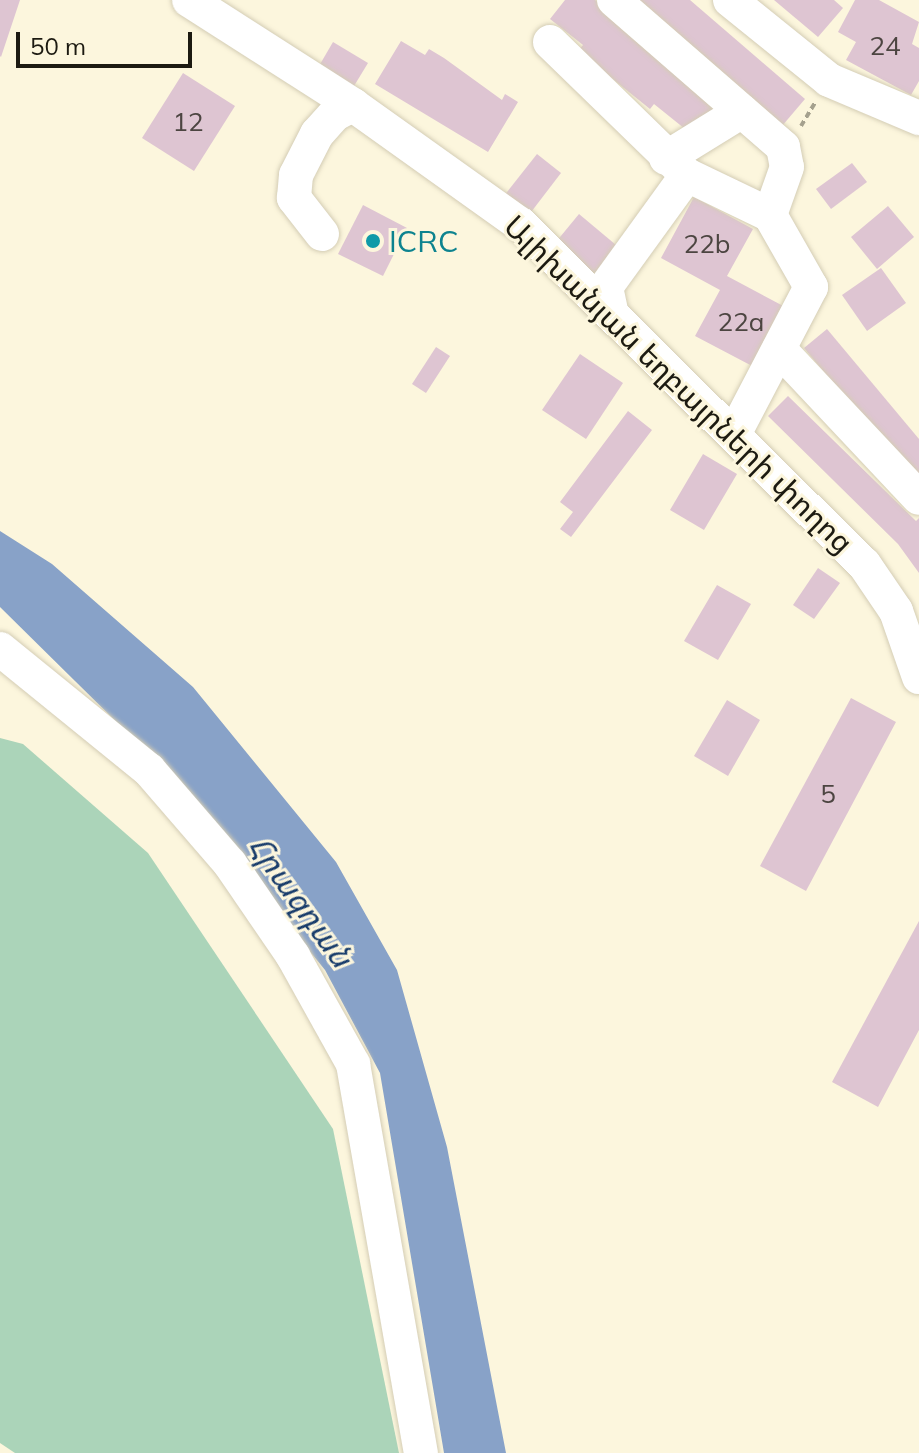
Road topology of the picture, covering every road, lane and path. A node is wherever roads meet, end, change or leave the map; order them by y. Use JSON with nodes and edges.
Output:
{"nodes":[{"id":1,"x":189,"y":0,"type":"edge"},
{"id":2,"x":614,"y":0,"type":"edge"},
{"id":3,"x":730,"y":0,"type":"edge"},
{"id":4,"x":550,"y":42,"type":"dead end"},
{"id":5,"x":829,"y":80,"type":"junction"},
{"id":6,"x":353,"y":105,"type":"junction"},
{"id":7,"x":742,"y":111,"type":"junction"},
{"id":8,"x":919,"y":118,"type":"edge"},
{"id":9,"x":796,"y":134,"type":"dead end"},
{"id":10,"x":677,"y":166,"type":"junction"},
{"id":11,"x":770,"y":215,"type":"junction"},
{"id":12,"x":322,"y":234,"type":"dead end"},
{"id":13,"x":611,"y":311,"type":"junction"},
{"id":14,"x":779,"y":349,"type":"junction"},
{"id":15,"x":734,"y":434,"type":"junction"},
{"id":16,"x":919,"y":498,"type":"edge"},
{"id":17,"x":0,"y":649,"type":"edge"},
{"id":18,"x":919,"y":677,"type":"edge"},
{"id":19,"x":421,"y":1453,"type":"edge"}],
"edges":[{"from":1,"to":6,"type":"street","name":"Ալիխանյան եղբայրների փողոց"},
{"from":2,"to":7,"type":"street"},
{"from":3,"to":5,"type":"street"},
{"from":4,"to":10,"type":"street"},
{"from":5,"to":8,"type":"street"},
{"from":5,"to":9,"type":"path"},
{"from":6,"to":12,"type":"street"},
{"from":6,"to":13,"type":"street","name":"Ալիխանյան եղբայրների փողոց"},
{"from":7,"to":10,"type":"street"},
{"from":7,"to":11,"type":"street"},
{"from":10,"to":11,"type":"street"},
{"from":10,"to":13,"type":"street"},
{"from":11,"to":14,"type":"street"},
{"from":13,"to":15,"type":"street","name":"Ալիխանյան եղբայրների փողոց"},
{"from":14,"to":15,"type":"street"},
{"from":14,"to":16,"type":"street"},
{"from":15,"to":18,"type":"street","name":"Ալիխանյան եղբայրների փողոց"},
{"from":17,"to":19,"type":"street"}]}
